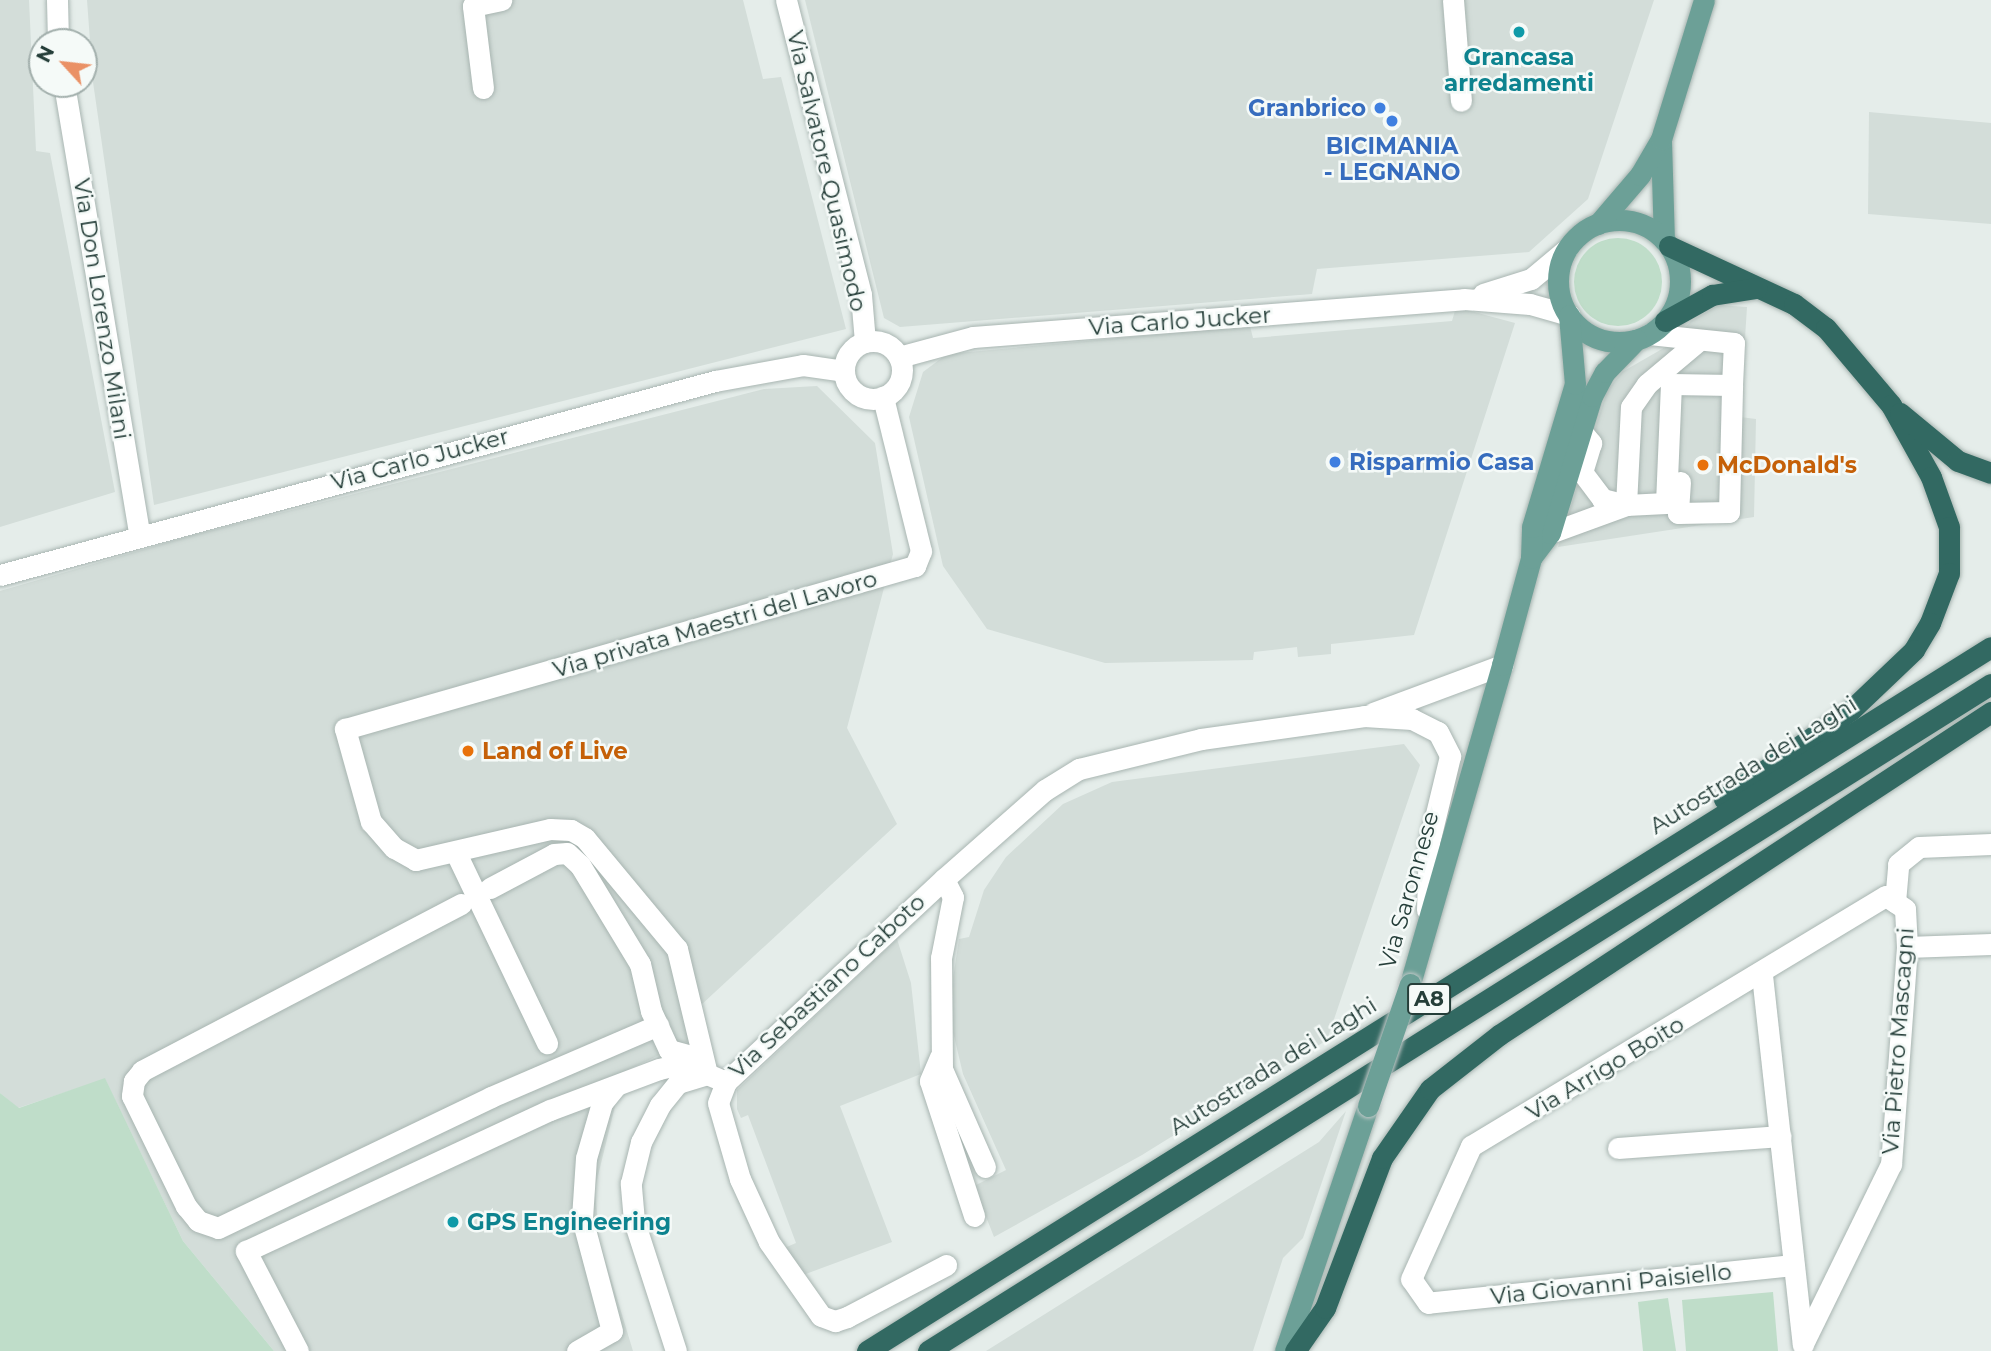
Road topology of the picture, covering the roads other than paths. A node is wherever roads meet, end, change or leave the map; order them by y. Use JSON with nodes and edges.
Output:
{"nodes":[{"id":1,"x":57,"y":0,"type":"edge"},
{"id":2,"x":501,"y":0,"type":"edge"},
{"id":3,"x":786,"y":0,"type":"edge"},
{"id":4,"x":1453,"y":0,"type":"edge"},
{"id":5,"x":1704,"y":0,"type":"edge"},
{"id":6,"x":58,"y":28,"type":"edge"},
{"id":7,"x":483,"y":88,"type":"dead end"},
{"id":8,"x":66,"y":98,"type":"edge"},
{"id":9,"x":1461,"y":101,"type":"dead end"},
{"id":10,"x":1661,"y":139,"type":"junction"},
{"id":11,"x":1598,"y":224,"type":"junction"},
{"id":12,"x":1667,"y":243,"type":"junction"},
{"id":13,"x":1567,"y":249,"type":"junction"},
{"id":14,"x":1756,"y":288,"type":"junction"},
{"id":15,"x":1464,"y":299,"type":"junction"},
{"id":16,"x":1569,"y":316,"type":"junction"},
{"id":17,"x":1650,"y":332,"type":"junction"},
{"id":18,"x":866,"y":342,"type":"junction"},
{"id":19,"x":1697,"y":342,"type":"junction"},
{"id":20,"x":899,"y":357,"type":"junction"},
{"id":21,"x":844,"y":371,"type":"junction"},
{"id":22,"x":1732,"y":385,"type":"junction"},
{"id":23,"x":883,"y":397,"type":"junction"},
{"id":24,"x":1891,"y":405,"type":"junction"},
{"id":25,"x":1581,"y":431,"type":"junction"},
{"id":26,"x":1667,"y":454,"type":"junction"},
{"id":27,"x":1991,"y":473,"type":"edge"},
{"id":28,"x":1626,"y":505,"type":"junction"},
{"id":29,"x":1550,"y":533,"type":"junction"},
{"id":30,"x":139,"y":534,"type":"junction"},
{"id":31,"x":1531,"y":558,"type":"junction"},
{"id":32,"x":0,"y":575,"type":"edge"},
{"id":33,"x":1991,"y":647,"type":"edge"},
{"id":34,"x":1502,"y":665,"type":"junction"},
{"id":35,"x":1991,"y":684,"type":"edge"},
{"id":36,"x":1991,"y":712,"type":"edge"},
{"id":37,"x":1364,"y":716,"type":"junction"},
{"id":38,"x":1991,"y":844,"type":"edge"},
{"id":39,"x":447,"y":856,"type":"junction"},
{"id":40,"x":944,"y":879,"type":"junction"},
{"id":41,"x":490,"y":888,"type":"dead end"},
{"id":42,"x":1891,"y":899,"type":"junction"},
{"id":43,"x":461,"y":904,"type":"dead end"},
{"id":44,"x":1427,"y":919,"type":"junction"},
{"id":45,"x":1557,"y":919,"type":"junction"},
{"id":46,"x":1991,"y":944,"type":"edge"},
{"id":47,"x":1907,"y":947,"type":"junction"},
{"id":48,"x":1762,"y":975,"type":"junction"},
{"id":49,"x":658,"y":1025,"type":"junction"},
{"id":50,"x":547,"y":1043,"type":"dead end"},
{"id":51,"x":940,"y":1056,"type":"junction"},
{"id":52,"x":711,"y":1071,"type":"junction"},
{"id":53,"x":616,"y":1086,"type":"junction"},
{"id":54,"x":1781,"y":1136,"type":"junction"},
{"id":55,"x":1618,"y":1148,"type":"dead end"},
{"id":56,"x":985,"y":1167,"type":"dead end"},
{"id":57,"x":974,"y":1216,"type":"dead end"},
{"id":58,"x":946,"y":1265,"type":"dead end"},
{"id":59,"x":1793,"y":1265,"type":"junction"},
{"id":60,"x":1428,"y":1303,"type":"joint"},
{"id":61,"x":1803,"y":1347,"type":"edge"},
{"id":62,"x":298,"y":1351,"type":"edge"},
{"id":63,"x":577,"y":1351,"type":"edge"},
{"id":64,"x":676,"y":1351,"type":"edge"},
{"id":65,"x":867,"y":1351,"type":"edge"},
{"id":66,"x":928,"y":1351,"type":"edge"},
{"id":67,"x":1285,"y":1351,"type":"edge"},
{"id":68,"x":1295,"y":1351,"type":"edge"}],
"edges":[{"from":1,"to":6,"type":"street"},
{"from":2,"to":7,"type":"street"},
{"from":3,"to":18,"type":"street","name":"Via Salvatore Quasimodo"},
{"from":4,"to":9,"type":"street"},
{"from":5,"to":10,"type":"main road"},
{"from":8,"to":30,"type":"street","name":"Via Don Lorenzo Milani"},
{"from":10,"to":11,"type":"main road"},
{"from":10,"to":12,"type":"main road"},
{"from":11,"to":12,"type":"main road"},
{"from":11,"to":13,"type":"main road"},
{"from":12,"to":14,"type":"highway"},
{"from":12,"to":17,"type":"main road"},
{"from":13,"to":15,"type":"street","name":"Via Carlo Jucker"},
{"from":13,"to":16,"type":"main road"},
{"from":14,"to":17,"type":"highway"},
{"from":14,"to":24,"type":"highway"},
{"from":15,"to":16,"type":"street","name":"Via Carlo Jucker"},
{"from":15,"to":20,"type":"street","name":"Via Carlo Jucker"},
{"from":16,"to":17,"type":"main road"},
{"from":16,"to":31,"type":"main road","name":"Via Saronnese"},
{"from":17,"to":19,"type":"street"},
{"from":17,"to":25,"type":"main road","name":"Via Saronnese"},
{"from":18,"to":20,"type":"street"},
{"from":18,"to":21,"type":"street"},
{"from":19,"to":22,"type":"street"},
{"from":19,"to":28,"type":"street"},
{"from":20,"to":23,"type":"street"},
{"from":21,"to":23,"type":"street"},
{"from":21,"to":30,"type":"street","name":"Via Carlo Jucker"},
{"from":22,"to":26,"type":"street"},
{"from":22,"to":26,"type":"street"},
{"from":23,"to":39,"type":"street","name":"Via privata Maestri del Lavoro"},
{"from":24,"to":27,"type":"highway"},
{"from":24,"to":45,"type":"highway"},
{"from":25,"to":28,"type":"street"},
{"from":25,"to":29,"type":"main road","name":"Via Saronnese"},
{"from":26,"to":28,"type":"street"},
{"from":28,"to":29,"type":"street"},
{"from":29,"to":31,"type":"main road","name":"Via Saronnese"},
{"from":30,"to":32,"type":"street","name":"Via Carlo Jucker"},
{"from":31,"to":34,"type":"main road","name":"Via Saronnese"},
{"from":33,"to":45,"type":"highway","name":"Autostrada dei Laghi","number":"A8"},
{"from":34,"to":37,"type":"street"},
{"from":34,"to":44,"type":"main road","name":"Via Saronnese"},
{"from":35,"to":66,"type":"highway","number":"A8"},
{"from":36,"to":68,"type":"highway"},
{"from":37,"to":40,"type":"street","name":"Via Sebastiano Caboto"},
{"from":37,"to":44,"type":"street"},
{"from":38,"to":42,"type":"street"},
{"from":39,"to":50,"type":"street"},
{"from":39,"to":52,"type":"street","name":"Via Sebastiano Caboto"},
{"from":40,"to":51,"type":"street"},
{"from":40,"to":52,"type":"street","name":"Via Sebastiano Caboto"},
{"from":41,"to":49,"type":"street"},
{"from":42,"to":47,"type":"street","name":"Via Pietro Mascagni"},
{"from":42,"to":48,"type":"street","name":"Via Arrigo Boito"},
{"from":43,"to":49,"type":"street"},
{"from":44,"to":67,"type":"main road","name":"Via Saronnese","bridge":true},
{"from":45,"to":65,"type":"highway","name":"Autostrada dei Laghi","number":"A8"},
{"from":46,"to":47,"type":"street"},
{"from":47,"to":61,"type":"street","name":"Via Pietro Mascagni"},
{"from":48,"to":54,"type":"street"},
{"from":48,"to":60,"type":"street","name":"Via Arrigo Boito"},
{"from":49,"to":52,"type":"street"},
{"from":51,"to":56,"type":"street"},
{"from":51,"to":57,"type":"street"},
{"from":52,"to":53,"type":"street"},
{"from":52,"to":58,"type":"street"},
{"from":52,"to":64,"type":"street","name":"Via Sebastiano Caboto"},
{"from":53,"to":62,"type":"street"},
{"from":53,"to":63,"type":"street"},
{"from":54,"to":55,"type":"street"},
{"from":54,"to":59,"type":"street"},
{"from":59,"to":60,"type":"street","name":"Via Giovanni Paisiello"},
{"from":59,"to":61,"type":"street"}]}
